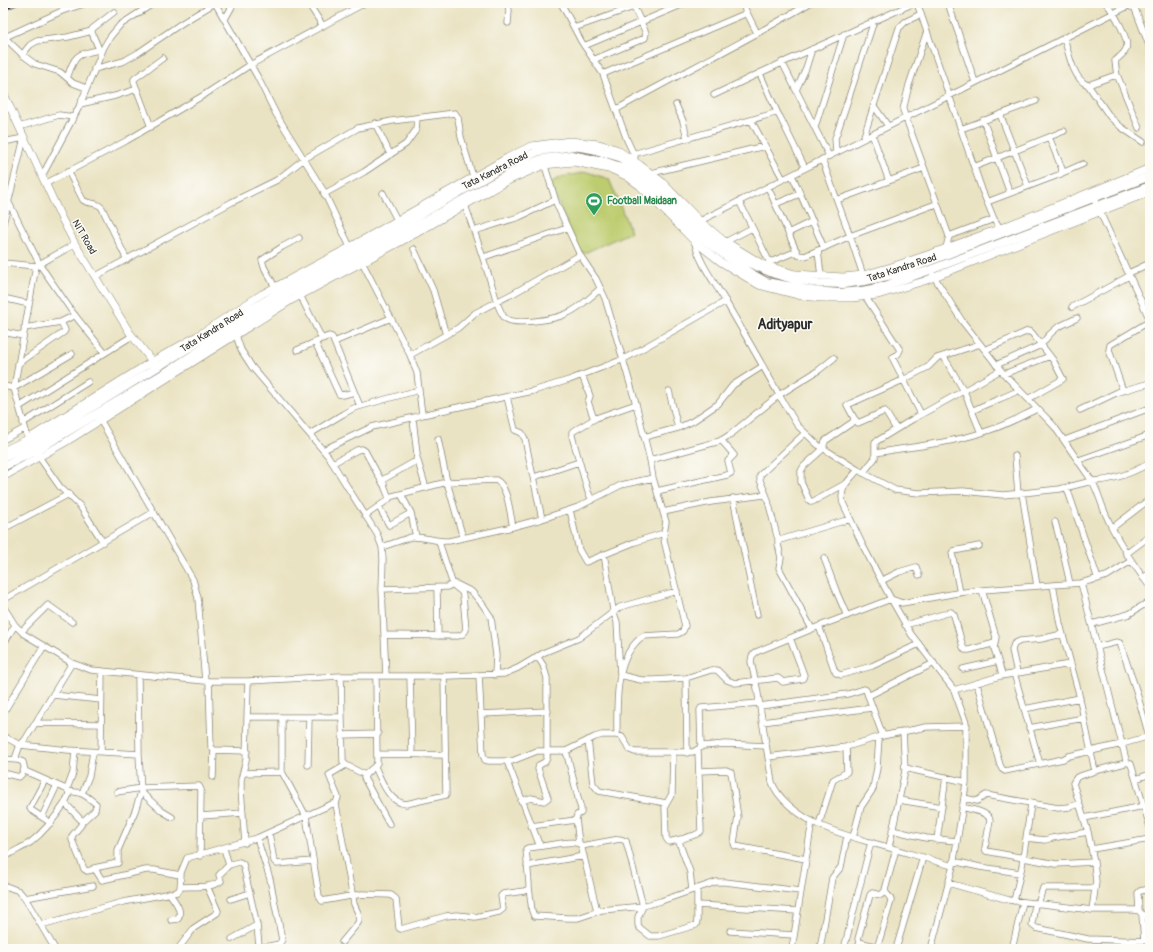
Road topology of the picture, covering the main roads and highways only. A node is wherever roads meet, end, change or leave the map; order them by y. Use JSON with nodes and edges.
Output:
{"nodes":[{"id":1,"x":541,"y":155,"type":"junction"},
{"id":2,"x":1150,"y":176,"type":"edge"},
{"id":3,"x":1150,"y":186,"type":"edge"},
{"id":4,"x":695,"y":225,"type":"junction"},
{"id":5,"x":356,"y":254,"type":"junction"},
{"id":6,"x":33,"y":448,"type":"junction"},
{"id":7,"x":3,"y":458,"type":"edge"},
{"id":8,"x":3,"y":467,"type":"edge"}],
"edges":[{"from":1,"to":4,"type":"main road","name":"Tata Kandra Road"},
{"from":1,"to":4,"type":"main road","name":"Tata Kandra Road"},
{"from":1,"to":5,"type":"main road","name":"Tata Kandra Road"},
{"from":2,"to":4,"type":"main road","name":"Tata Kandra Road"},
{"from":3,"to":4,"type":"main road","name":"Tata Kandra Road"},
{"from":5,"to":6,"type":"main road","name":"Tata Kandra Road"},
{"from":5,"to":6,"type":"main road","name":"Tata Kandra Road"},
{"from":6,"to":7,"type":"main road","name":"Tata Kandra Road"},
{"from":6,"to":8,"type":"main road","name":"Tata Kandra Road"}]}
